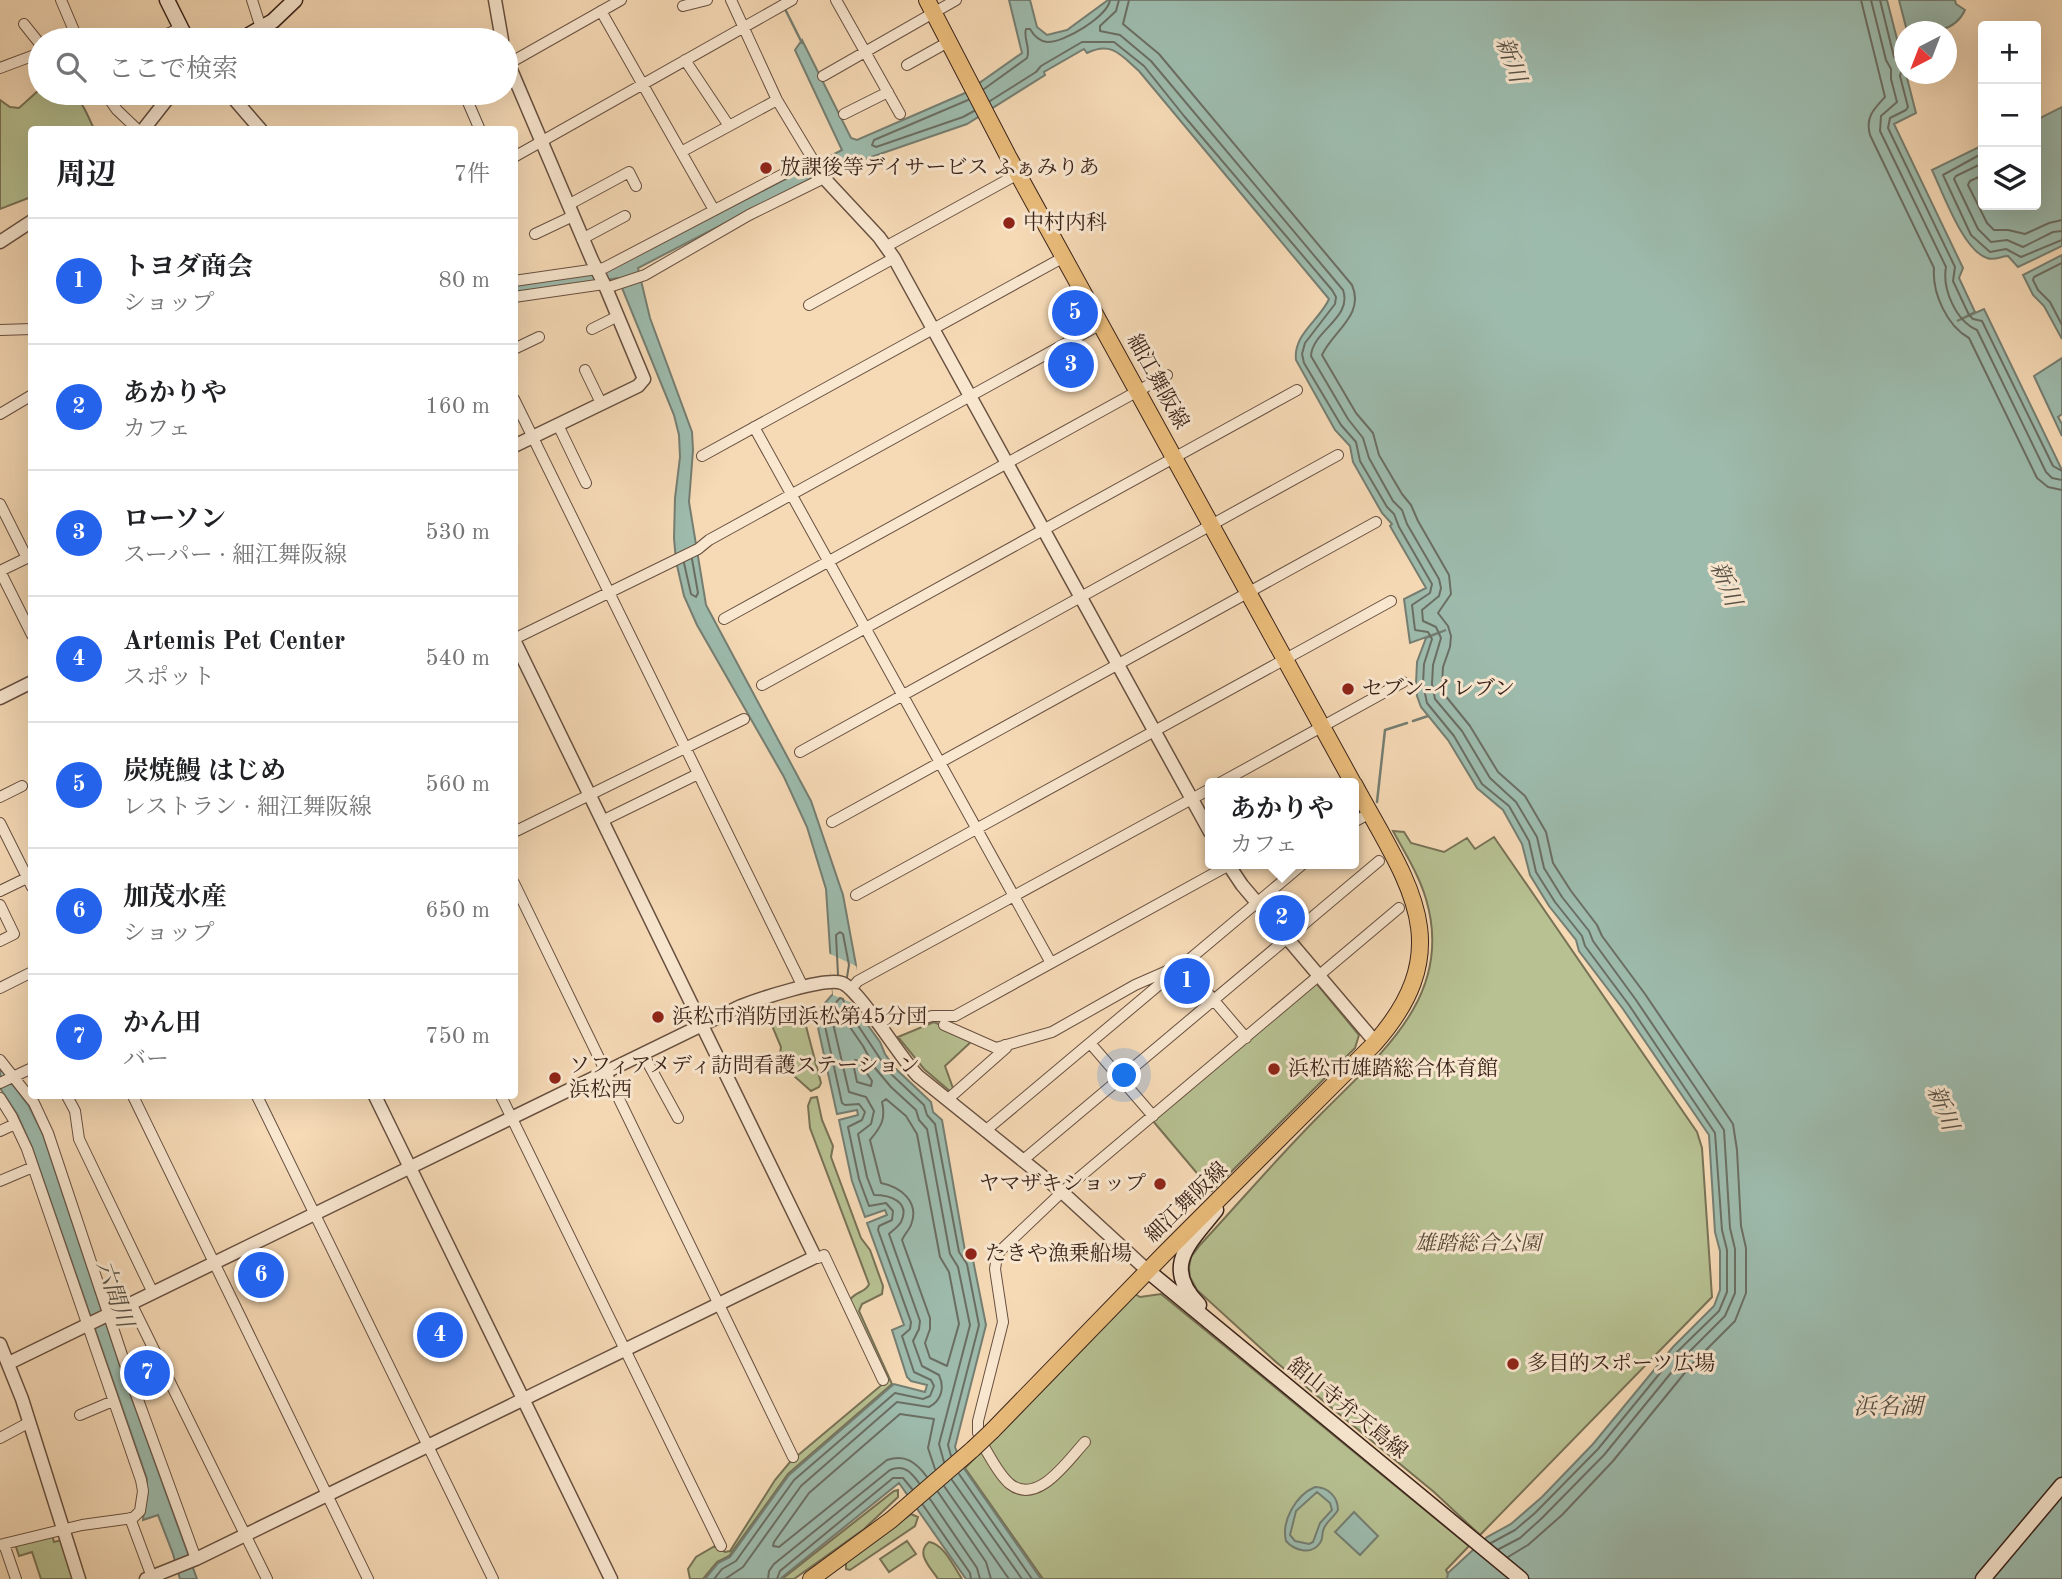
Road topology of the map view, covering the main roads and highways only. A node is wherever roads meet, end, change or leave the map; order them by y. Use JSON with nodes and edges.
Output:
{"nodes":[{"id":1,"x":167,"y":0,"type":"edge"},
{"id":2,"x":295,"y":0,"type":"edge"},
{"id":3,"x":930,"y":6,"type":"edge"},
{"id":4,"x":180,"y":28,"type":"edge"},
{"id":5,"x":261,"y":28,"type":"edge"},
{"id":6,"x":1349,"y":778,"type":"edge"},
{"id":7,"x":1359,"y":795,"type":"edge"},
{"id":8,"x":1239,"y":1181,"type":"junction"},
{"id":9,"x":1148,"y":1271,"type":"junction"},
{"id":10,"x":1249,"y":1356,"type":"junction"},
{"id":11,"x":2062,"y":1485,"type":"edge"},
{"id":12,"x":811,"y":1579,"type":"edge"},
{"id":13,"x":1521,"y":1579,"type":"edge"},
{"id":14,"x":1983,"y":1579,"type":"edge"}],
"edges":[{"from":1,"to":4,"type":"main road"},
{"from":2,"to":5,"type":"main road"},
{"from":3,"to":6,"type":"main road","name":"細江舞阪線"},
{"from":7,"to":8,"type":"main road","name":"細江舞阪線"},
{"from":8,"to":9,"type":"main road","name":"細江舞阪線"},
{"from":8,"to":10,"type":"main road"},
{"from":9,"to":10,"type":"main road","name":"舘山寺弁天島線"},
{"from":9,"to":12,"type":"main road","name":"細江舞阪線"},
{"from":10,"to":13,"type":"main road","name":"舘山寺弁天島線"},
{"from":11,"to":14,"type":"main road"}]}
